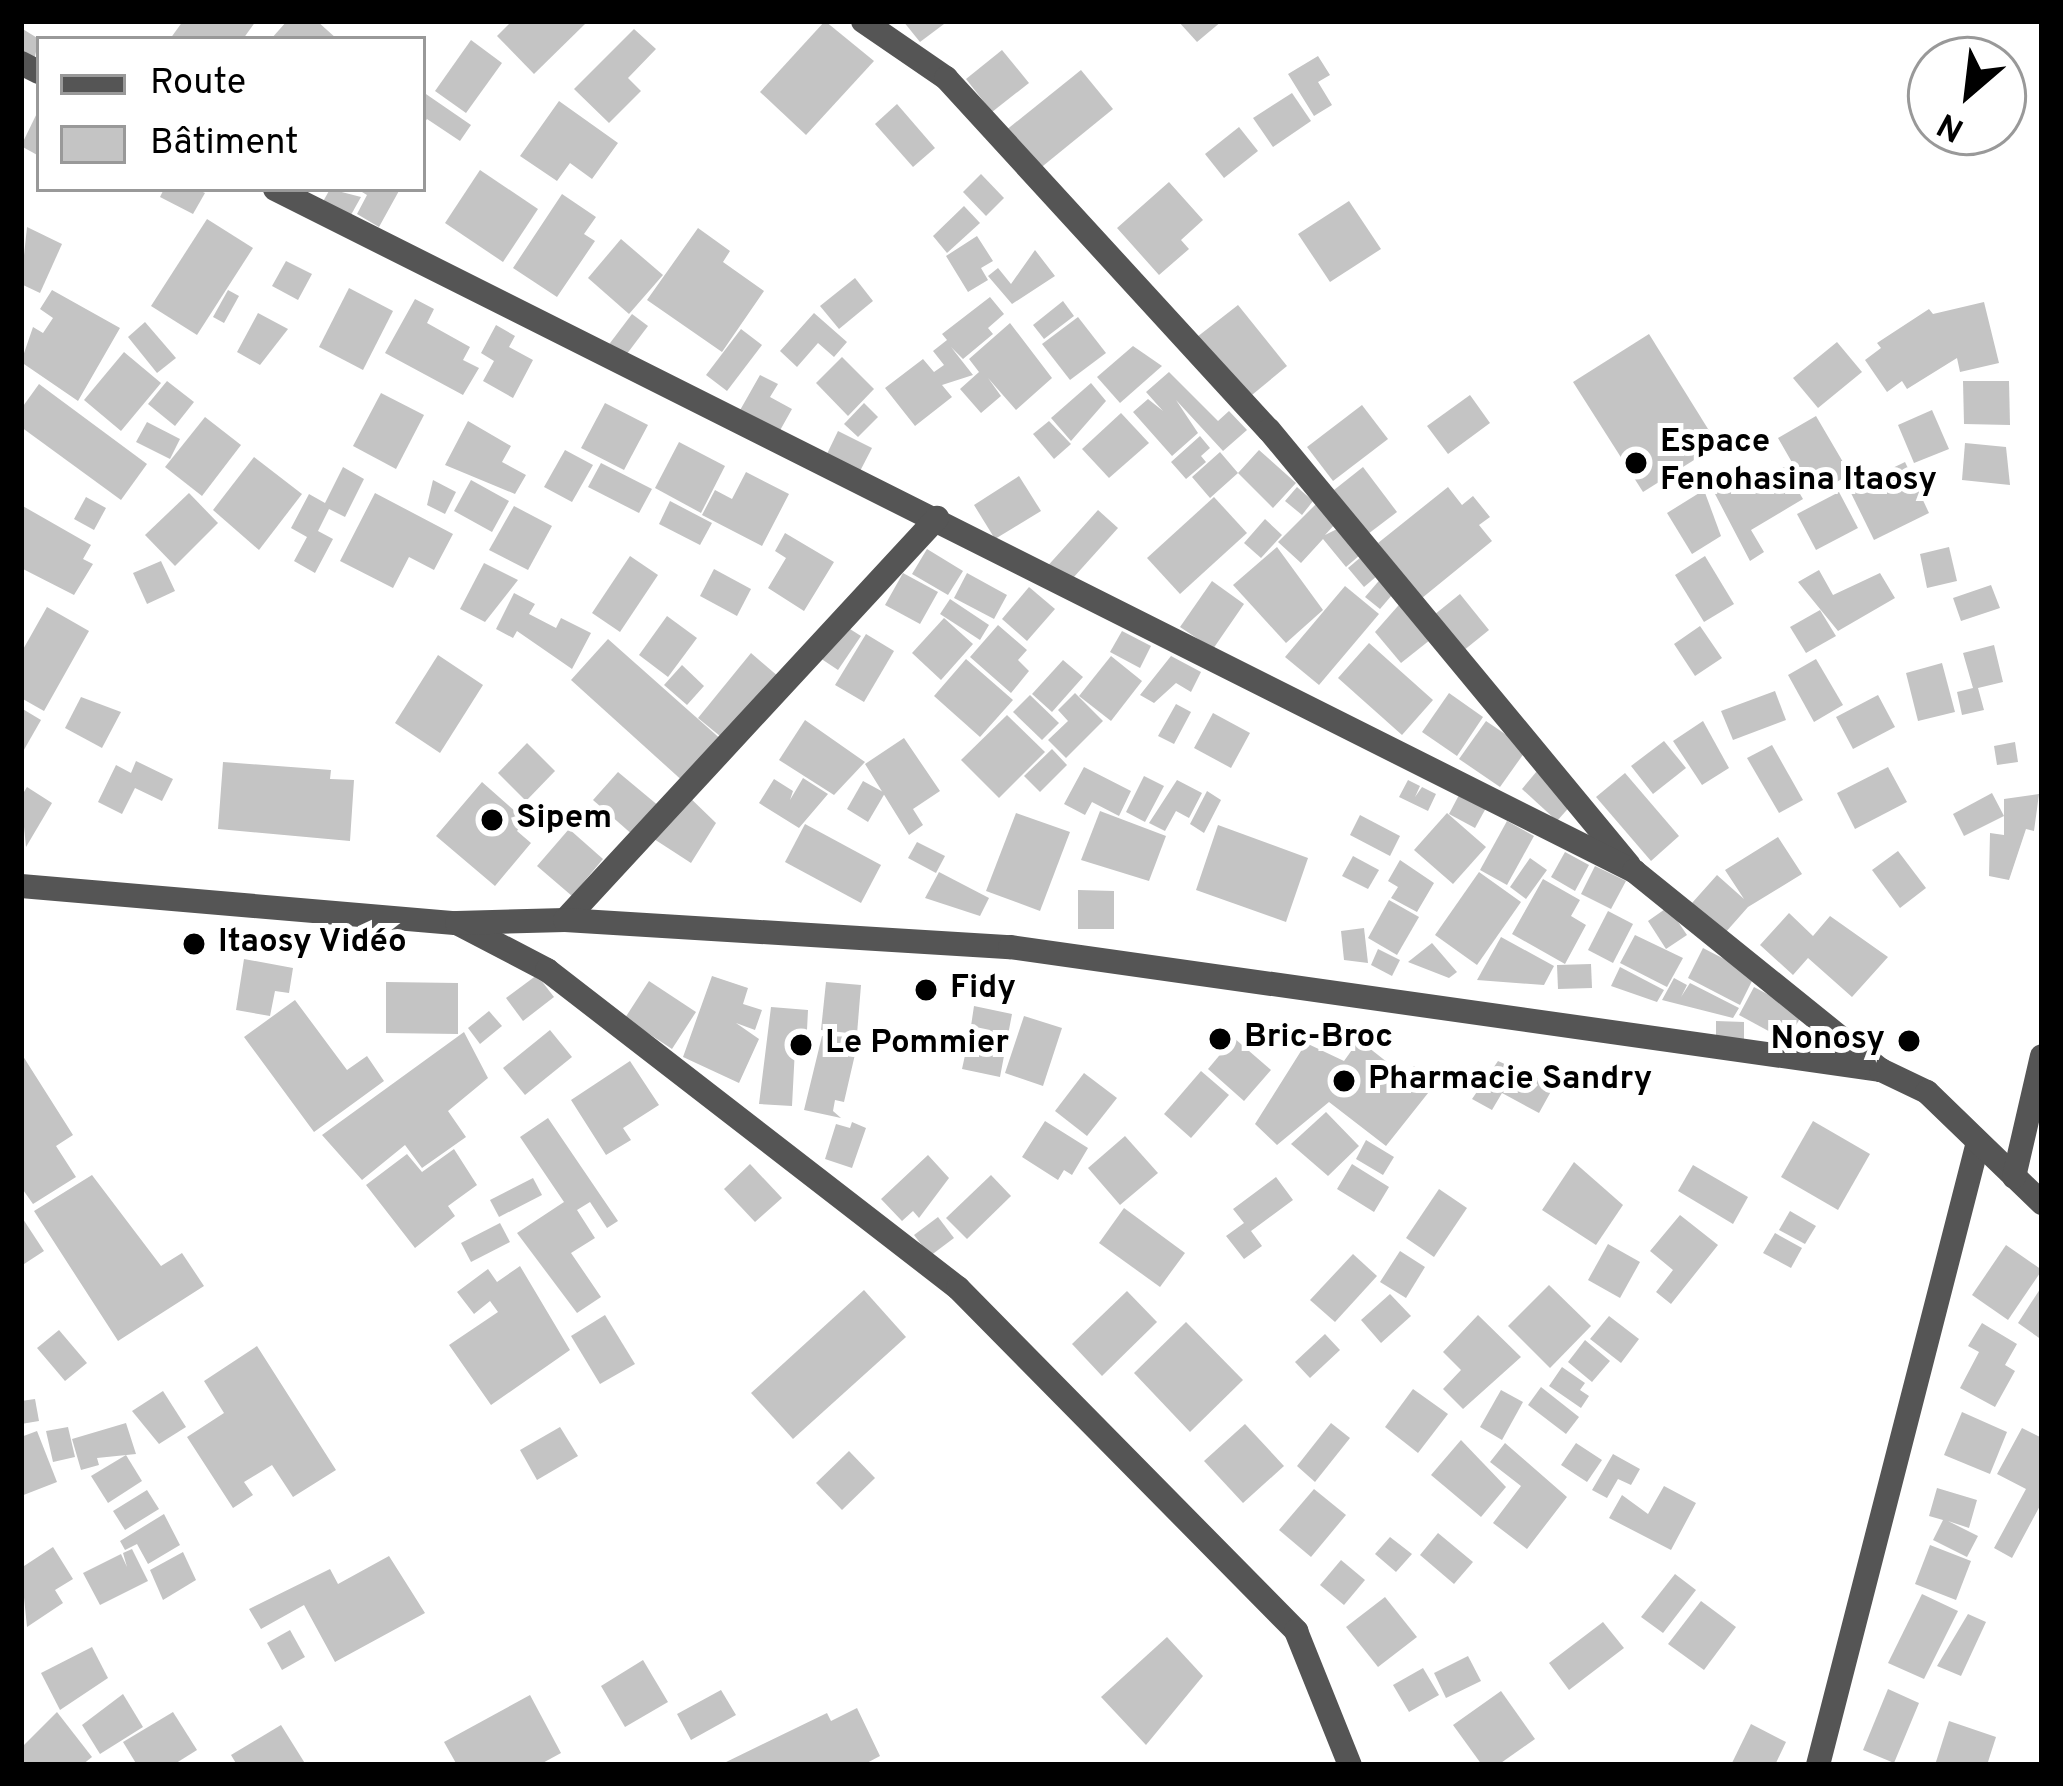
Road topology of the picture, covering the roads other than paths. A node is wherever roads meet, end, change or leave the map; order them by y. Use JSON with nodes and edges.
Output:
{"nodes":[{"id":1,"x":862,"y":21,"type":"edge"},
{"id":2,"x":281,"y":192,"type":"edge"},
{"id":3,"x":937,"y":518,"type":"junction"},
{"id":4,"x":1634,"y":871,"type":"junction"},
{"id":5,"x":21,"y":886,"type":"edge"},
{"id":6,"x":565,"y":920,"type":"junction"},
{"id":7,"x":458,"y":923,"type":"junction"},
{"id":8,"x":2042,"y":1056,"type":"edge"},
{"id":9,"x":1881,"y":1070,"type":"junction"},
{"id":10,"x":1977,"y":1146,"type":"junction"},
{"id":11,"x":2014,"y":1178,"type":"junction"},
{"id":12,"x":2042,"y":1203,"type":"edge"},
{"id":13,"x":1351,"y":1765,"type":"edge"},
{"id":14,"x":1819,"y":1765,"type":"edge"}],
"edges":[{"from":1,"to":4,"type":"street"},
{"from":2,"to":3,"type":"street"},
{"from":3,"to":4,"type":"street"},
{"from":3,"to":6,"type":"street"},
{"from":4,"to":9,"type":"street"},
{"from":5,"to":7,"type":"street"},
{"from":6,"to":7,"type":"street"},
{"from":6,"to":9,"type":"street"},
{"from":7,"to":13,"type":"street"},
{"from":8,"to":11,"type":"street"},
{"from":9,"to":10,"type":"street"},
{"from":10,"to":11,"type":"street"},
{"from":10,"to":14,"type":"street"},
{"from":11,"to":12,"type":"street"}]}
